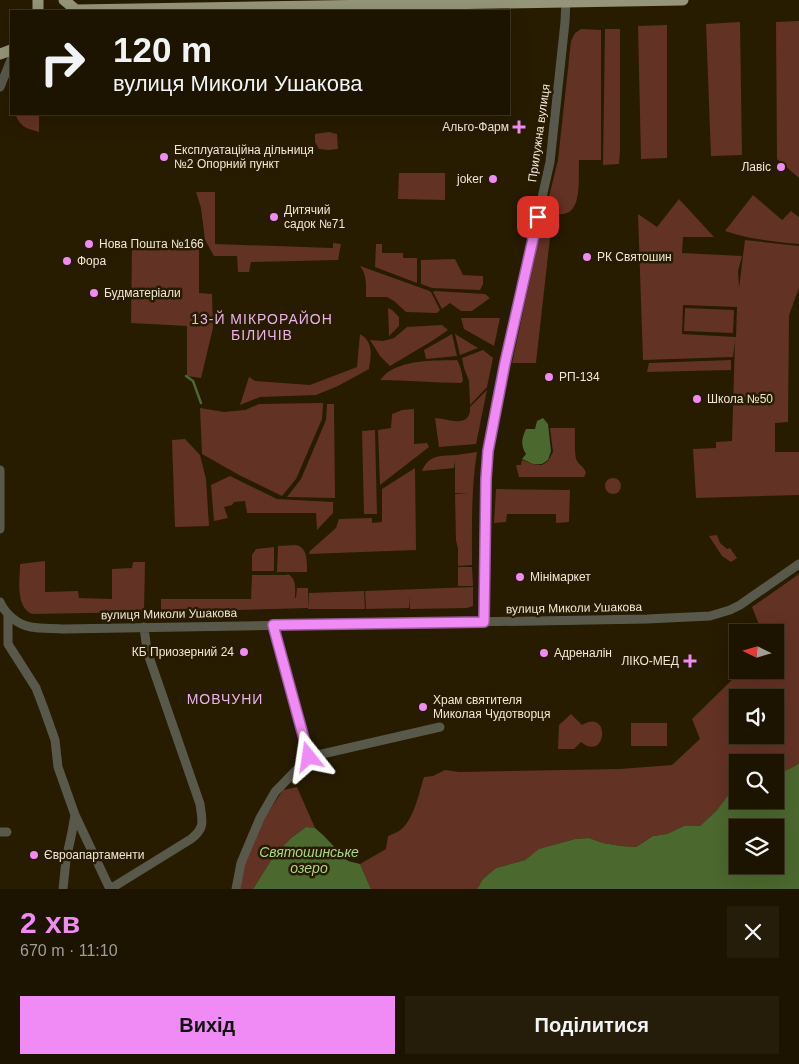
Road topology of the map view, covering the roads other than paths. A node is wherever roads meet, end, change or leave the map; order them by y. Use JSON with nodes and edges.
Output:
{"nodes":[{"id":1,"x":64,"y":0,"type":"edge"},
{"id":2,"x":683,"y":0,"type":"edge"},
{"id":3,"x":566,"y":1,"type":"edge"},
{"id":4,"x":74,"y":10,"type":"edge"},
{"id":5,"x":10,"y":62,"type":"edge"},
{"id":6,"x":0,"y":87,"type":"edge"},
{"id":7,"x":0,"y":470,"type":"edge"},
{"id":8,"x":0,"y":529,"type":"edge"},
{"id":9,"x":799,"y":564,"type":"edge"},
{"id":10,"x":0,"y":602,"type":"edge"},
{"id":11,"x":8,"y":614,"type":"junction"},
{"id":12,"x":484,"y":622,"type":"junction"},
{"id":13,"x":273,"y":625,"type":"junction"},
{"id":14,"x":144,"y":626,"type":"junction"},
{"id":15,"x":440,"y":727,"type":"dead end"},
{"id":16,"x":309,"y":757,"type":"junction"},
{"id":17,"x":75,"y":815,"type":"junction"},
{"id":18,"x":63,"y":889,"type":"edge"},
{"id":19,"x":110,"y":889,"type":"edge"},
{"id":20,"x":236,"y":889,"type":"edge"}],
"edges":[{"from":1,"to":4,"type":"main road"},
{"from":2,"to":3,"type":"main road"},
{"from":3,"to":4,"type":"main road"},
{"from":3,"to":12,"type":"street","name":"Прилужна вулиця"},
{"from":5,"to":6,"type":"street"},
{"from":7,"to":8,"type":"street"},
{"from":9,"to":12,"type":"street","name":"вулиця Миколи Ушакова"},
{"from":10,"to":11,"type":"street"},
{"from":11,"to":14,"type":"street","name":"вулиця Миколи Ушакова"},
{"from":11,"to":17,"type":"street"},
{"from":12,"to":13,"type":"street","name":"вулиця Миколи Ушакова"},
{"from":13,"to":14,"type":"street","name":"вулиця Миколи Ушакова"},
{"from":13,"to":16,"type":"street"},
{"from":14,"to":19,"type":"street"},
{"from":15,"to":16,"type":"street"},
{"from":16,"to":20,"type":"street"},
{"from":17,"to":18,"type":"street"},
{"from":17,"to":19,"type":"street"}]}
